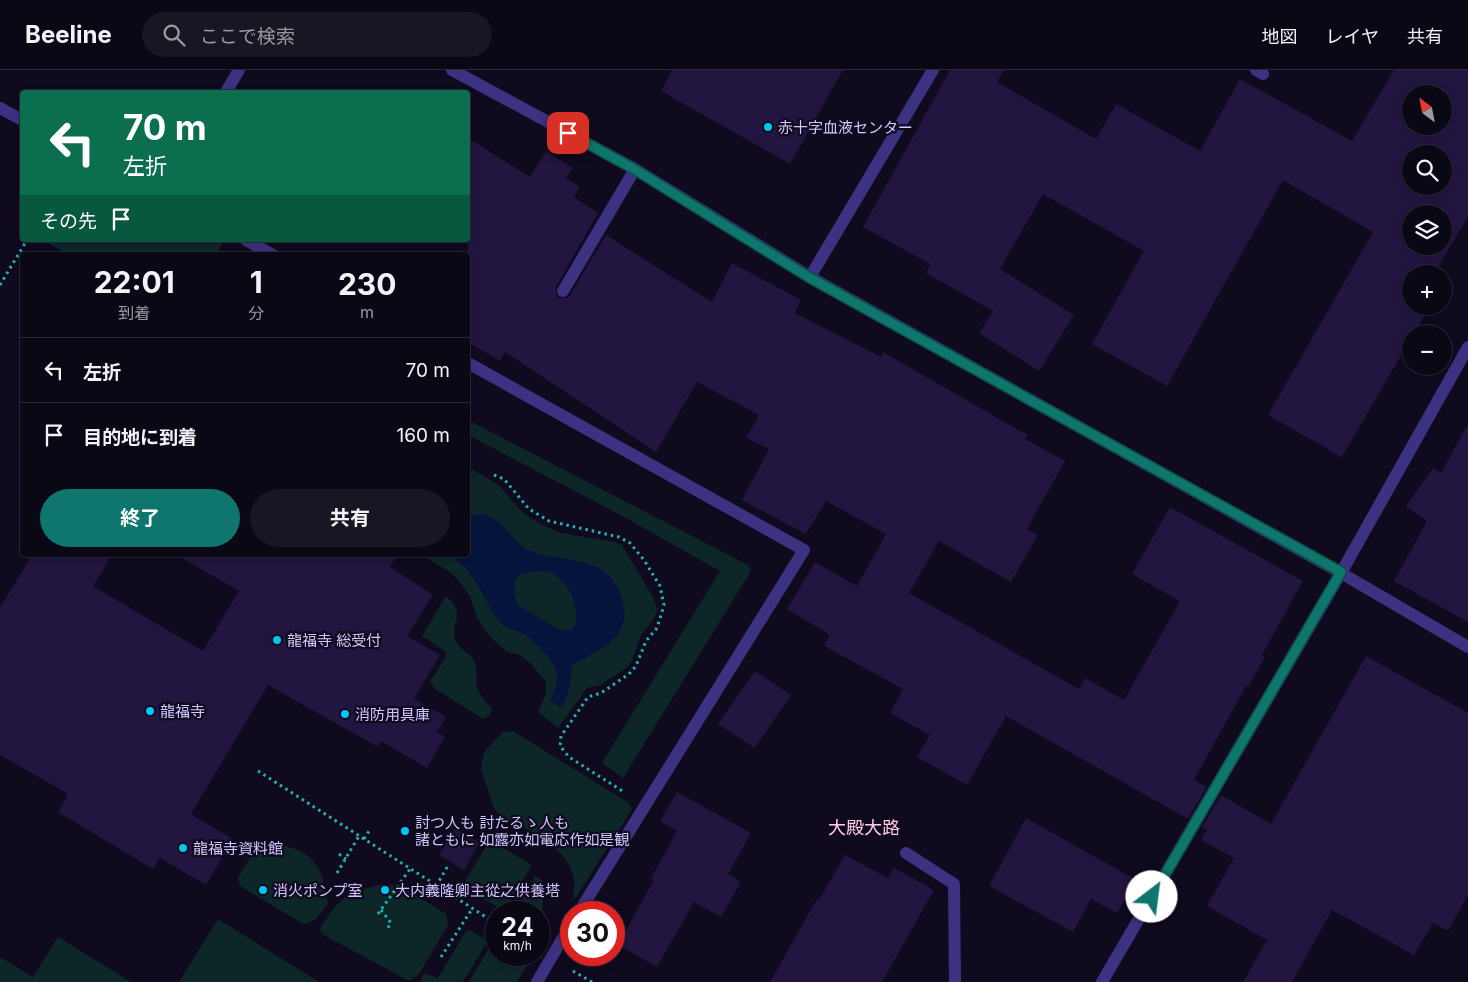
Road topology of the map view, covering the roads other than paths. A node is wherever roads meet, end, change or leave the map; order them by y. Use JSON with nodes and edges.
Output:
{"nodes":[{"id":1,"x":240,"y":70,"type":"edge"},
{"id":2,"x":452,"y":70,"type":"edge"},
{"id":3,"x":933,"y":70,"type":"edge"},
{"id":4,"x":227,"y":90,"type":"edge"},
{"id":5,"x":0,"y":108,"type":"edge"},
{"id":6,"x":20,"y":119,"type":"edge"},
{"id":7,"x":634,"y":169,"type":"junction"},
{"id":8,"x":250,"y":242,"type":"edge"},
{"id":9,"x":268,"y":252,"type":"edge"},
{"id":10,"x":810,"y":278,"type":"junction"},
{"id":11,"x":563,"y":291,"type":"dead end"},
{"id":12,"x":1468,"y":348,"type":"edge"},
{"id":13,"x":470,"y":364,"type":"edge"},
{"id":14,"x":1341,"y":572,"type":"junction"},
{"id":15,"x":1468,"y":647,"type":"edge"},
{"id":16,"x":906,"y":853,"type":"dead end"},
{"id":17,"x":586,"y":901,"type":"edge"},
{"id":18,"x":560,"y":943,"type":"edge"},
{"id":19,"x":537,"y":982,"type":"edge"},
{"id":20,"x":955,"y":982,"type":"edge"},
{"id":21,"x":1102,"y":982,"type":"edge"}],
"edges":[{"from":1,"to":4,"type":"street"},
{"from":2,"to":7,"type":"street"},
{"from":3,"to":10,"type":"street"},
{"from":5,"to":6,"type":"street"},
{"from":7,"to":10,"type":"street"},
{"from":7,"to":11,"type":"street"},
{"from":8,"to":9,"type":"street"},
{"from":10,"to":14,"type":"street"},
{"from":12,"to":14,"type":"street"},
{"from":13,"to":17,"type":"street"},
{"from":14,"to":15,"type":"street"},
{"from":14,"to":21,"type":"street"},
{"from":16,"to":20,"type":"street"},
{"from":18,"to":19,"type":"street"}]}
